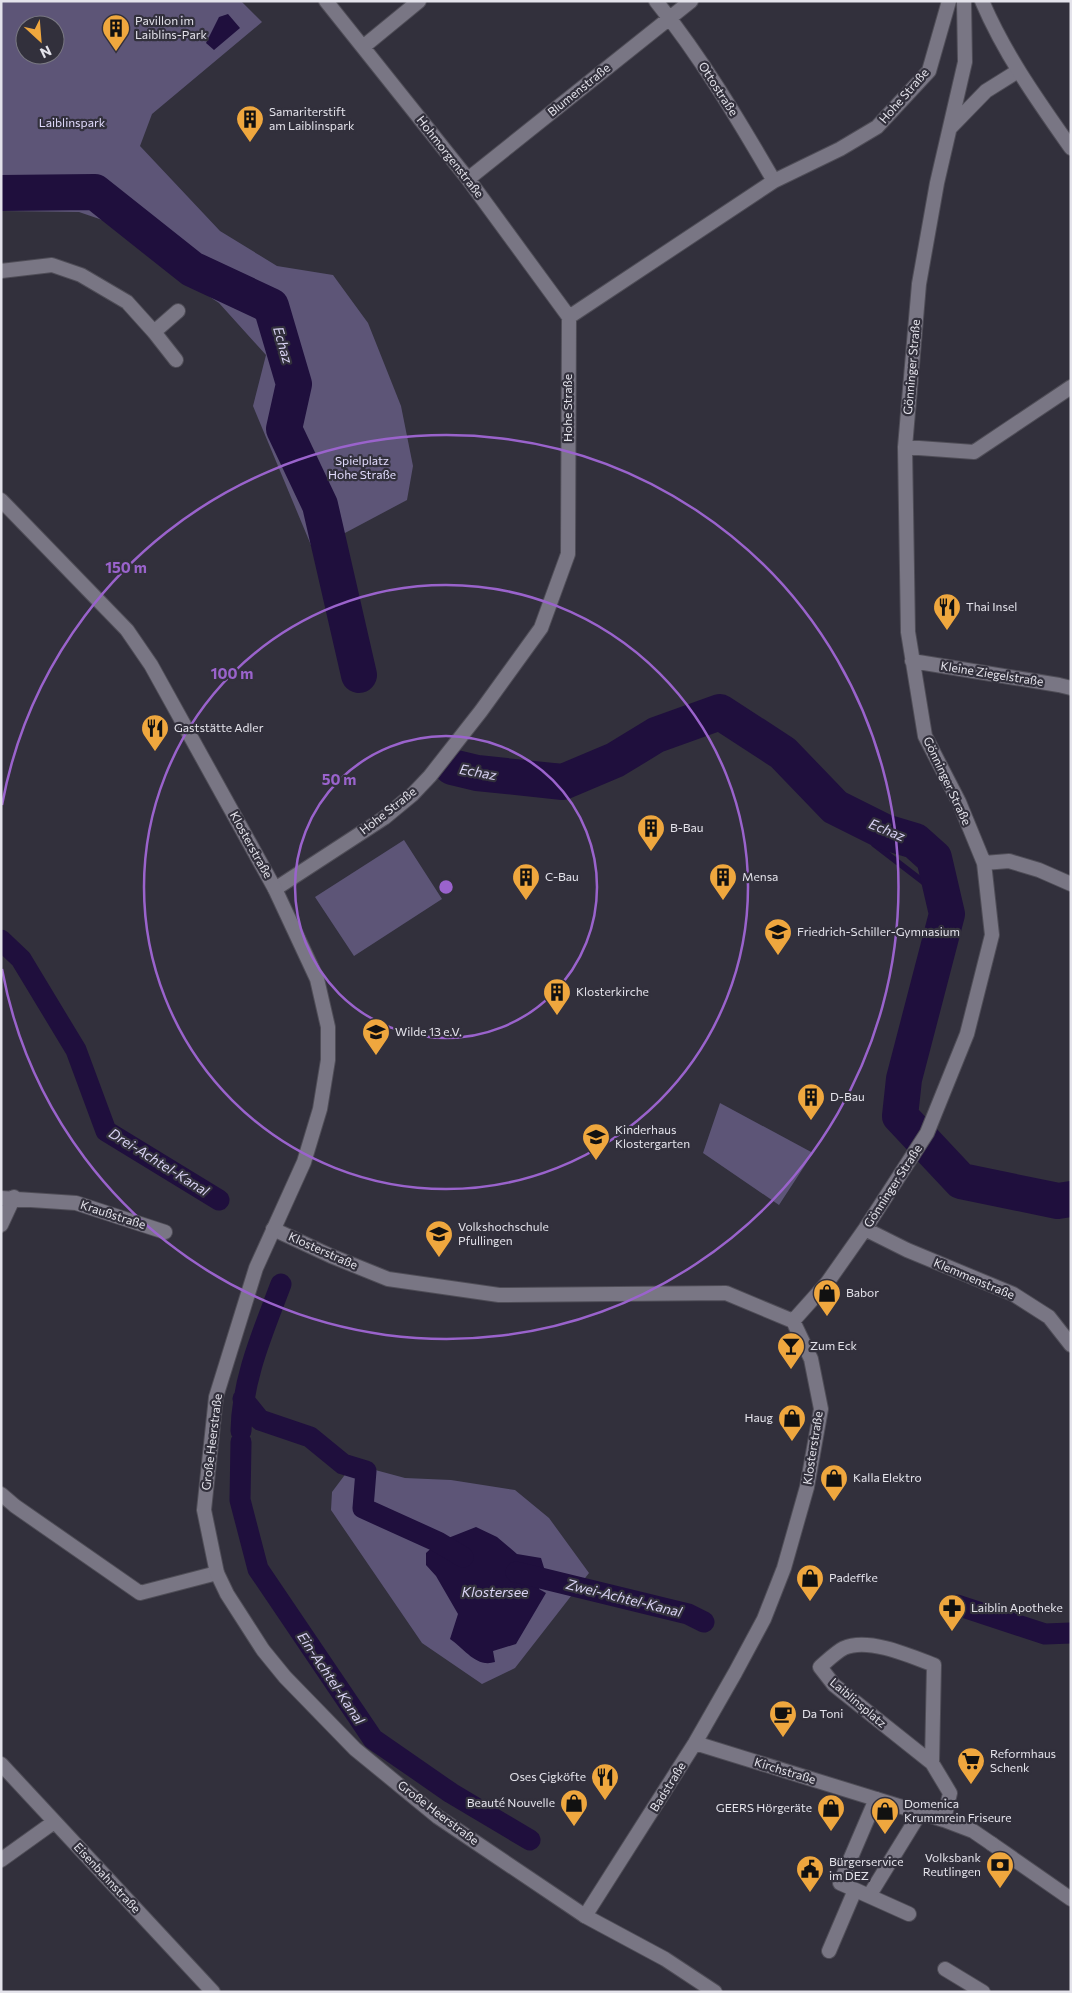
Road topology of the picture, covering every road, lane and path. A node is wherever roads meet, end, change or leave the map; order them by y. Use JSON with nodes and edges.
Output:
{"nodes":[{"id":1,"x":326,"y":1,"type":"edge"},
{"id":2,"x":419,"y":1,"type":"edge"},
{"id":3,"x":656,"y":1,"type":"edge"},
{"id":4,"x":691,"y":1,"type":"edge"},
{"id":5,"x":949,"y":1,"type":"edge"},
{"id":6,"x":964,"y":1,"type":"edge"},
{"id":7,"x":982,"y":1,"type":"edge"},
{"id":8,"x":669,"y":18,"type":"junction"},
{"id":9,"x":364,"y":47,"type":"junction"},
{"id":10,"x":1018,"y":71,"type":"junction"},
{"id":11,"x":950,"y":128,"type":"junction"},
{"id":12,"x":1071,"y":148,"type":"edge"},
{"id":13,"x":468,"y":179,"type":"junction"},
{"id":14,"x":774,"y":181,"type":"junction"},
{"id":15,"x":1,"y":271,"type":"edge"},
{"id":16,"x":178,"y":311,"type":"dead end"},
{"id":17,"x":569,"y":318,"type":"junction"},
{"id":18,"x":154,"y":332,"type":"junction"},
{"id":19,"x":176,"y":360,"type":"dead end"},
{"id":20,"x":1071,"y":387,"type":"edge"},
{"id":21,"x":905,"y":446,"type":"junction"},
{"id":22,"x":1,"y":500,"type":"edge"},
{"id":23,"x":912,"y":661,"type":"junction"},
{"id":24,"x":1071,"y":688,"type":"edge"},
{"id":25,"x":984,"y":863,"type":"junction"},
{"id":26,"x":1071,"y":884,"type":"edge"},
{"id":27,"x":274,"y":889,"type":"junction"},
{"id":28,"x":8,"y":1198,"type":"edge"},
{"id":29,"x":1,"y":1224,"type":"edge"},
{"id":30,"x":273,"y":1229,"type":"junction"},
{"id":31,"x":865,"y":1229,"type":"junction"},
{"id":32,"x":165,"y":1232,"type":"dead end"},
{"id":33,"x":793,"y":1321,"type":"junction"},
{"id":34,"x":1071,"y":1346,"type":"edge"},
{"id":35,"x":1,"y":1494,"type":"edge"},
{"id":36,"x":218,"y":1573,"type":"junction"},
{"id":37,"x":745,"y":1655,"type":"joint"},
{"id":38,"x":695,"y":1743,"type":"junction"},
{"id":39,"x":932,"y":1763,"type":"junction"},
{"id":40,"x":1,"y":1764,"type":"edge"},
{"id":41,"x":876,"y":1799,"type":"junction"},
{"id":42,"x":920,"y":1812,"type":"junction"},
{"id":43,"x":944,"y":1820,"type":"junction"},
{"id":44,"x":54,"y":1822,"type":"junction"},
{"id":45,"x":1,"y":1860,"type":"edge"},
{"id":46,"x":856,"y":1890,"type":"junction"},
{"id":47,"x":869,"y":1896,"type":"junction"},
{"id":48,"x":1071,"y":1899,"type":"edge"},
{"id":49,"x":909,"y":1914,"type":"dead end"},
{"id":50,"x":585,"y":1916,"type":"junction"},
{"id":51,"x":829,"y":1951,"type":"dead end"},
{"id":52,"x":945,"y":1969,"type":"dead end"},
{"id":53,"x":213,"y":1992,"type":"edge"},
{"id":54,"x":715,"y":1992,"type":"edge"},
{"id":55,"x":983,"y":1992,"type":"edge"}],
"edges":[{"from":1,"to":9,"type":"street","name":"Hohmorgenstraße"},
{"from":2,"to":9,"type":"street"},
{"from":3,"to":8,"type":"street","name":"Ottostraße"},
{"from":4,"to":8,"type":"street","name":"Blumenstraße"},
{"from":5,"to":14,"type":"street","name":"Hohe Straße"},
{"from":6,"to":11,"type":"street","name":"Gönninger Straße"},
{"from":7,"to":10,"type":"street"},
{"from":8,"to":13,"type":"street","name":"Blumenstraße"},
{"from":8,"to":14,"type":"street","name":"Ottostraße"},
{"from":9,"to":13,"type":"street","name":"Hohmorgenstraße"},
{"from":10,"to":11,"type":"street"},
{"from":10,"to":12,"type":"street"},
{"from":11,"to":21,"type":"street","name":"Gönninger Straße"},
{"from":13,"to":17,"type":"street","name":"Hohmorgenstraße"},
{"from":14,"to":17,"type":"street","name":"Hohe Straße"},
{"from":15,"to":18,"type":"street"},
{"from":16,"to":18,"type":"street"},
{"from":17,"to":27,"type":"street","name":"Hohe Straße"},
{"from":18,"to":19,"type":"street"},
{"from":20,"to":21,"type":"street"},
{"from":21,"to":23,"type":"street","name":"Gönninger Straße"},
{"from":22,"to":27,"type":"street","name":"Klosterstraße"},
{"from":23,"to":24,"type":"street","name":"Kleine Ziegelstraße"},
{"from":23,"to":25,"type":"street","name":"Gönninger Straße"},
{"from":25,"to":26,"type":"street"},
{"from":25,"to":31,"type":"street","name":"Gönninger Straße"},
{"from":27,"to":30,"type":"street","name":"Klosterstraße"},
{"from":28,"to":29,"type":"street"},
{"from":28,"to":32,"type":"street","name":"Kraußstraße"},
{"from":30,"to":33,"type":"street","name":"Klosterstraße"},
{"from":30,"to":36,"type":"street","name":"Große Heerstraße"},
{"from":31,"to":33,"type":"street","name":"Gönninger Straße"},
{"from":31,"to":34,"type":"street","name":"Klemmenstraße"},
{"from":33,"to":37,"type":"street","name":"Klosterstraße"},
{"from":35,"to":36,"type":"street"},
{"from":36,"to":50,"type":"street","name":"Große Heerstraße"},
{"from":37,"to":38,"type":"street","name":"Badstraße"},
{"from":38,"to":41,"type":"street","name":"Kirchstraße"},
{"from":38,"to":50,"type":"street","name":"Badstraße"},
{"from":39,"to":39,"type":"street","name":"Laiblinsplatz"},
{"from":39,"to":43,"type":"street","name":"Laiblinsplatz"},
{"from":40,"to":44,"type":"street","name":"Eisenbahnstraße"},
{"from":41,"to":42,"type":"street","name":"Kirchstraße"},
{"from":41,"to":46,"type":"street"},
{"from":42,"to":43,"type":"street","name":"Kirchstraße"},
{"from":42,"to":47,"type":"street"},
{"from":43,"to":48,"type":"street","name":"Kirchstraße"},
{"from":44,"to":45,"type":"street"},
{"from":44,"to":53,"type":"street","name":"Eisenbahnstraße"},
{"from":46,"to":47,"type":"street"},
{"from":46,"to":51,"type":"street"},
{"from":47,"to":49,"type":"street"},
{"from":50,"to":54,"type":"street","name":"Große Heerstraße"},
{"from":52,"to":55,"type":"street"}]}
